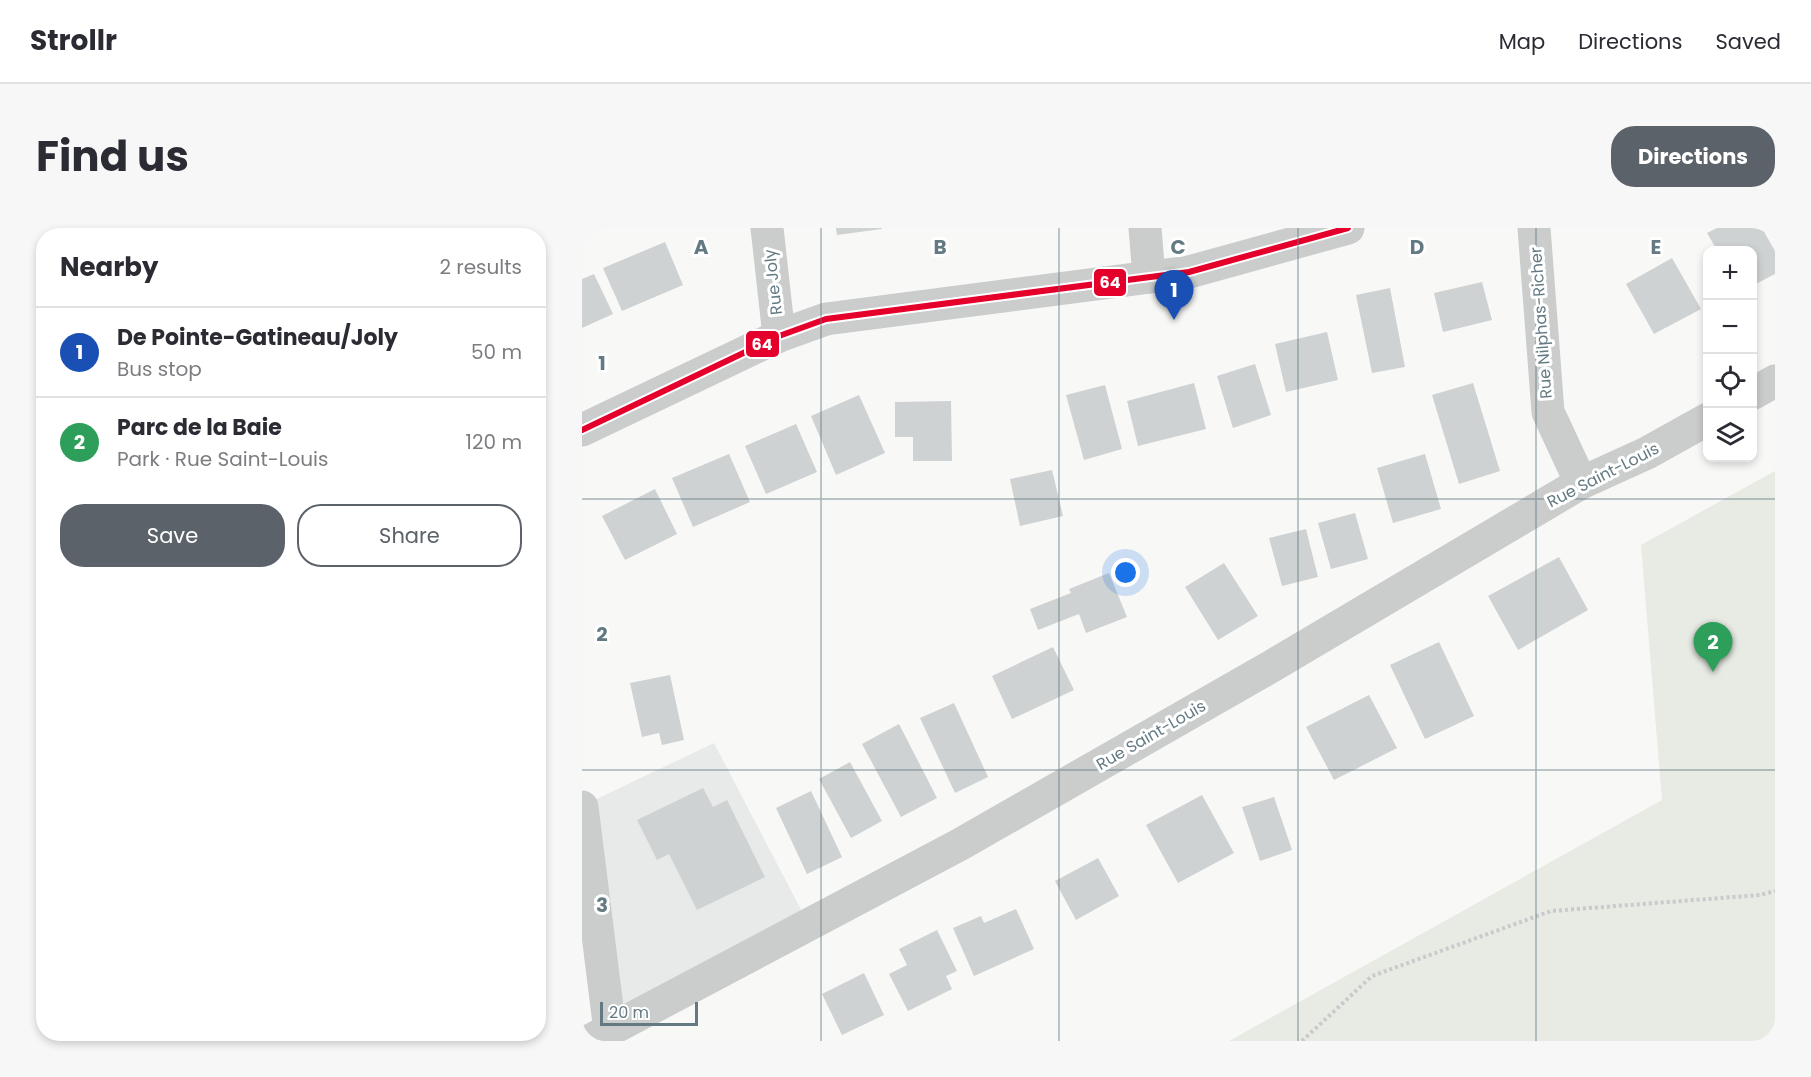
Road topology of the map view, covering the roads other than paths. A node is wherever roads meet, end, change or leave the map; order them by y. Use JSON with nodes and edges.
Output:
{"nodes":[{"id":1,"x":767,"y":228,"type":"edge"},
{"id":2,"x":1145,"y":228,"type":"edge"},
{"id":3,"x":1348,"y":228,"type":"edge"},
{"id":4,"x":1534,"y":228,"type":"edge"},
{"id":5,"x":1149,"y":278,"type":"junction"},
{"id":6,"x":778,"y":336,"type":"junction"},
{"id":7,"x":1775,"y":381,"type":"edge"},
{"id":8,"x":1757,"y":391,"type":"edge"},
{"id":9,"x":1703,"y":421,"type":"edge"},
{"id":10,"x":582,"y":430,"type":"edge"},
{"id":11,"x":1581,"y":483,"type":"junction"},
{"id":12,"x":582,"y":807,"type":"edge"},
{"id":13,"x":599,"y":1036,"type":"edge"}],
"edges":[{"from":1,"to":6,"type":"street","name":"Rue Joly"},
{"from":2,"to":5,"type":"street"},
{"from":3,"to":5,"type":"street"},
{"from":4,"to":11,"type":"street","name":"Rue Nilphas-Richer"},
{"from":5,"to":6,"type":"street"},
{"from":6,"to":10,"type":"street"},
{"from":7,"to":8,"type":"street"},
{"from":9,"to":11,"type":"street","name":"Rue Saint-Louis"},
{"from":11,"to":13,"type":"street","name":"Rue Saint-Louis"},
{"from":12,"to":13,"type":"street"}]}
